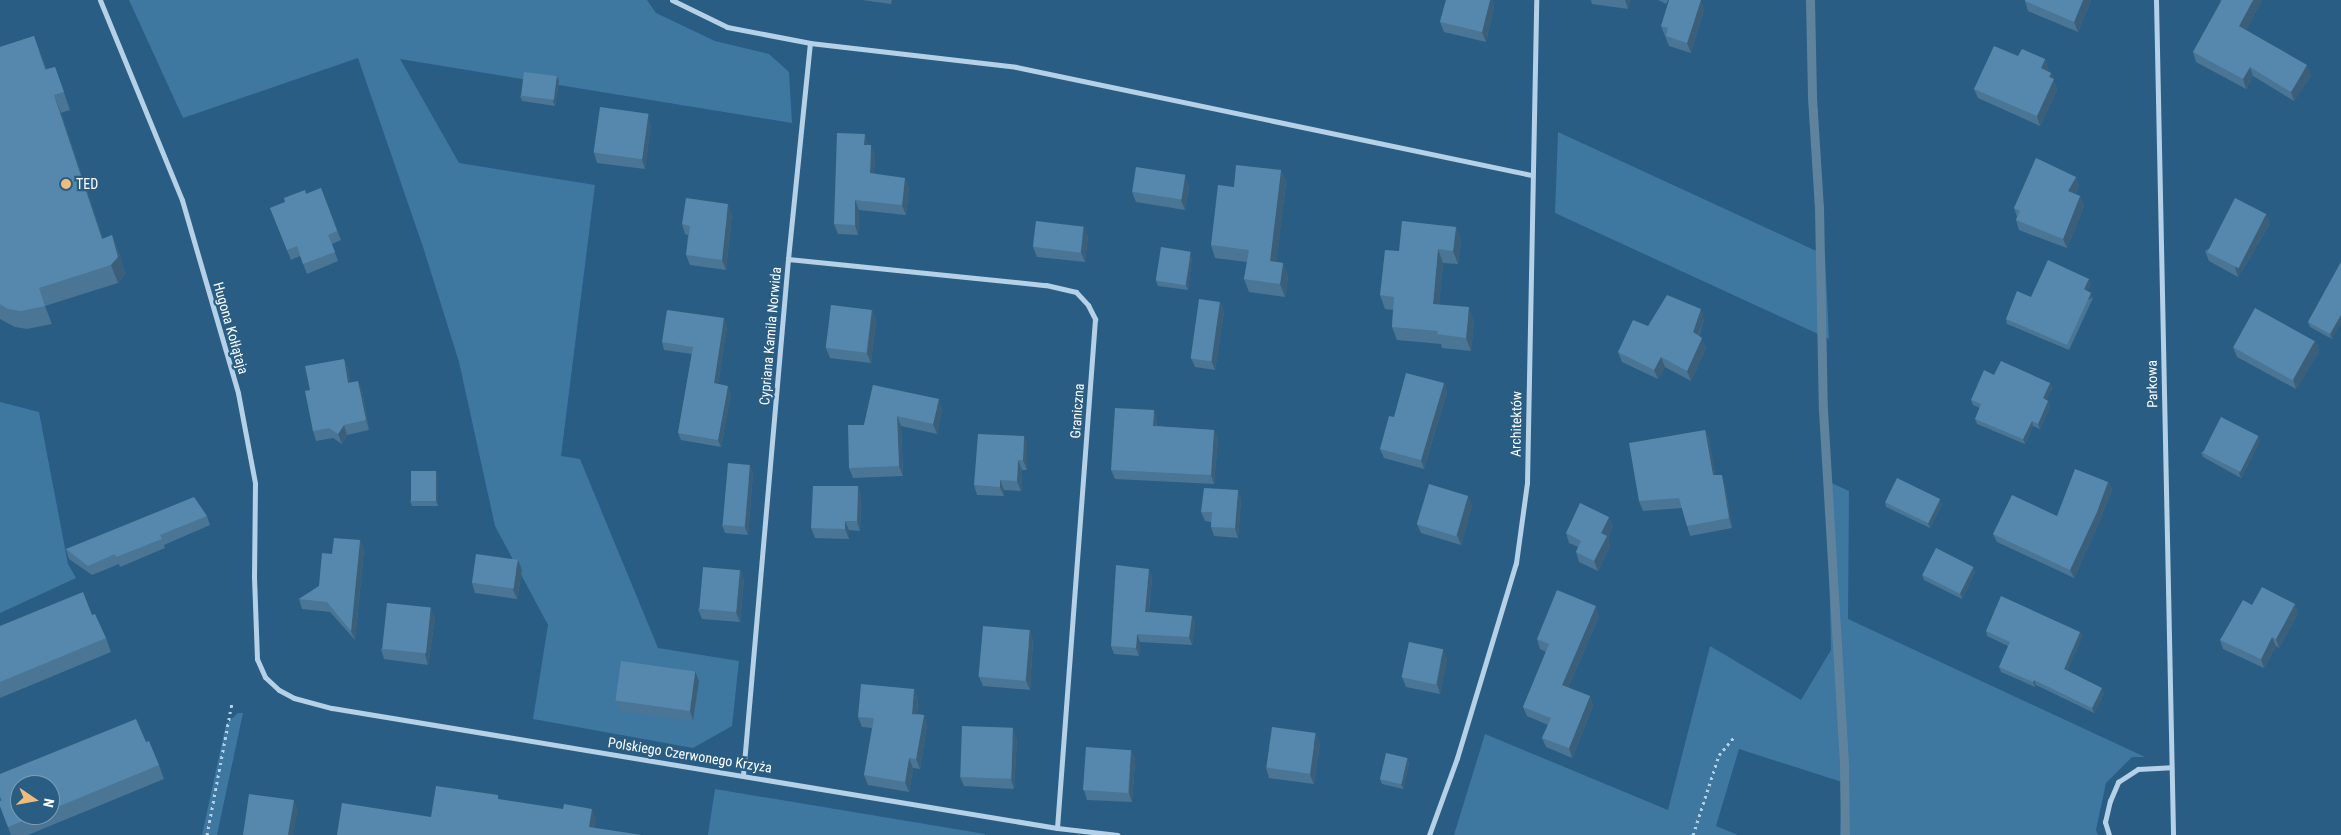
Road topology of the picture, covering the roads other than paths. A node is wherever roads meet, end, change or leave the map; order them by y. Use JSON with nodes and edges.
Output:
{"nodes":[{"id":1,"x":100,"y":0,"type":"edge"},
{"id":2,"x":672,"y":0,"type":"edge"},
{"id":3,"x":1536,"y":0,"type":"edge"},
{"id":4,"x":2156,"y":0,"type":"edge"},
{"id":5,"x":810,"y":44,"type":"junction"},
{"id":6,"x":1531,"y":175,"type":"junction"},
{"id":7,"x":788,"y":259,"type":"junction"},
{"id":8,"x":265,"y":677,"type":"joint"},
{"id":9,"x":2171,"y":767,"type":"junction"},
{"id":10,"x":743,"y":775,"type":"junction"},
{"id":11,"x":1057,"y":828,"type":"junction"},
{"id":12,"x":1118,"y":835,"type":"edge"},
{"id":13,"x":1429,"y":835,"type":"edge"},
{"id":14,"x":2109,"y":835,"type":"edge"},
{"id":15,"x":2173,"y":835,"type":"edge"}],
"edges":[{"from":1,"to":8,"type":"street","name":"Hugona Kołłątaja"},
{"from":2,"to":5,"type":"street"},
{"from":3,"to":6,"type":"street","name":"Architektów"},
{"from":4,"to":9,"type":"street","name":"Parkowa"},
{"from":5,"to":6,"type":"street"},
{"from":5,"to":7,"type":"street","name":"Cypriana Kamila Norwida"},
{"from":6,"to":13,"type":"street","name":"Architektów"},
{"from":7,"to":10,"type":"street","name":"Cypriana Kamila Norwida"},
{"from":7,"to":11,"type":"street","name":"Graniczna"},
{"from":8,"to":10,"type":"street","name":"Polskiego Czerwonego Krzyża"},
{"from":9,"to":14,"type":"street"},
{"from":9,"to":15,"type":"street","name":"Parkowa"},
{"from":10,"to":11,"type":"street","name":"Polskiego Czerwonego Krzyża"},
{"from":11,"to":12,"type":"street","name":"Polskiego Czerwonego Krzyża"}]}
